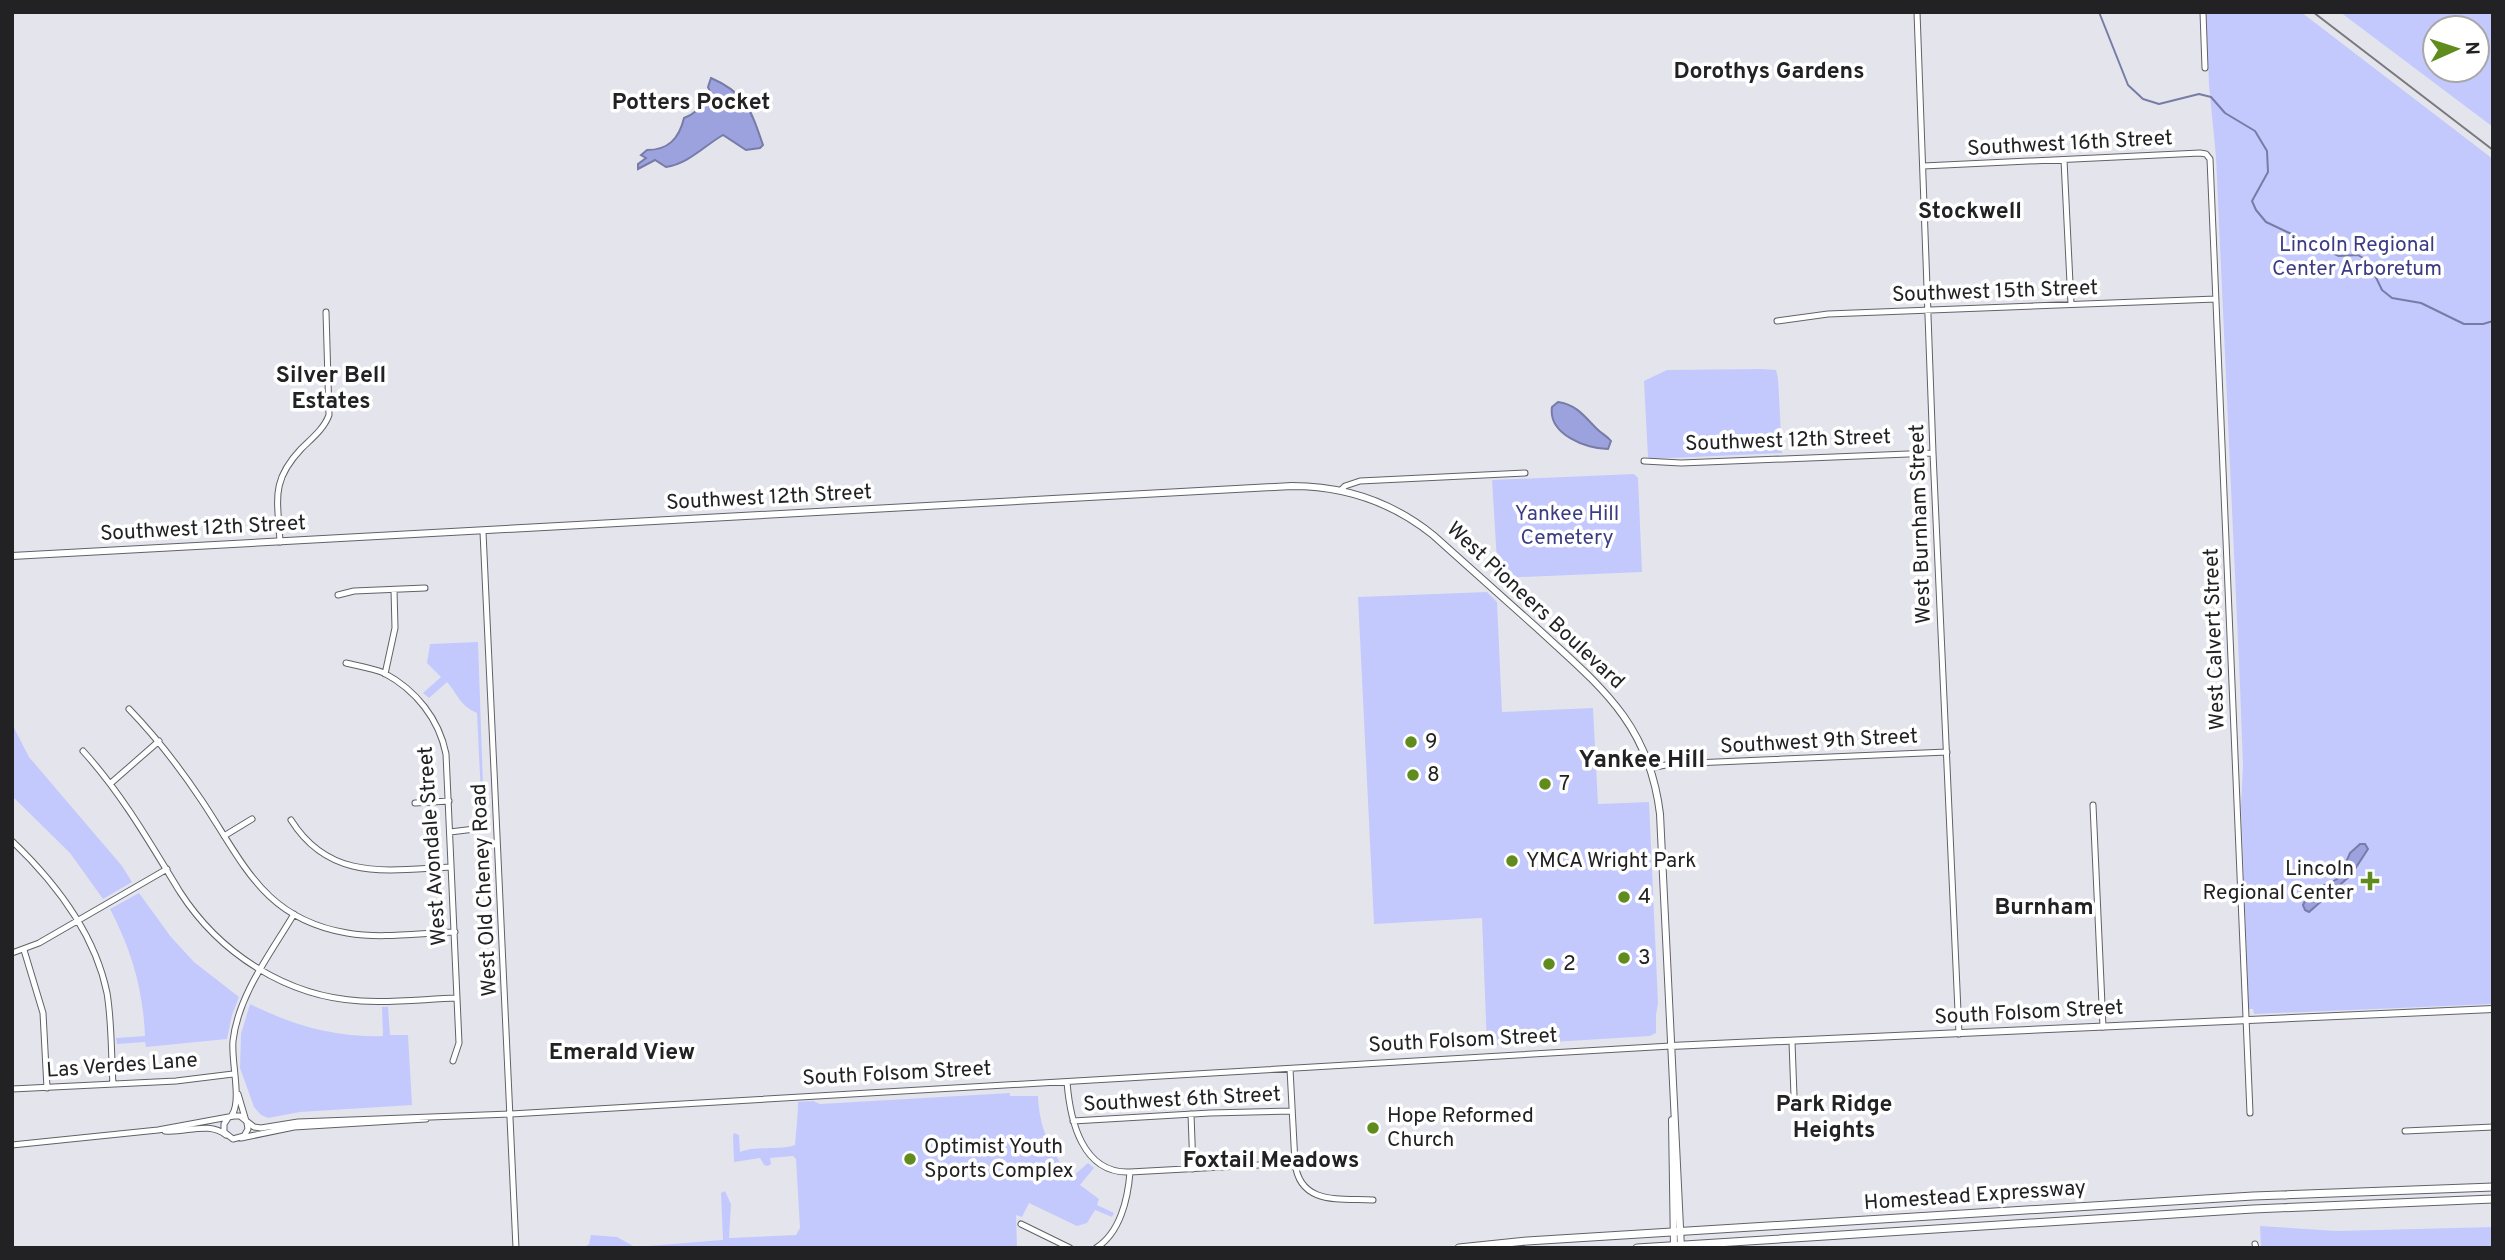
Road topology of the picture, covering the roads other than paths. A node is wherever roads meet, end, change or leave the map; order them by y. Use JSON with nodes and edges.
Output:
{"nodes":[{"id":1,"x":1917,"y":12,"type":"edge"},
{"id":2,"x":2203,"y":12,"type":"edge"},
{"id":3,"x":2205,"y":68,"type":"dead end"},
{"id":4,"x":2064,"y":160,"type":"junction"},
{"id":5,"x":2211,"y":165,"type":"joint"},
{"id":6,"x":1923,"y":166,"type":"junction"},
{"id":7,"x":2216,"y":299,"type":"junction"},
{"id":8,"x":2071,"y":304,"type":"junction"},
{"id":9,"x":1928,"y":311,"type":"junction"},
{"id":10,"x":326,"y":312,"type":"dead end"},
{"id":11,"x":1777,"y":321,"type":"dead end"},
{"id":12,"x":1933,"y":453,"type":"junction"},
{"id":13,"x":1644,"y":461,"type":"dead end"},
{"id":14,"x":1525,"y":473,"type":"dead end"},
{"id":15,"x":1341,"y":491,"type":"junction"},
{"id":16,"x":483,"y":532,"type":"junction"},
{"id":17,"x":280,"y":542,"type":"junction"},
{"id":18,"x":12,"y":555,"type":"edge"},
{"id":19,"x":425,"y":588,"type":"dead end"},
{"id":20,"x":394,"y":590,"type":"junction"},
{"id":21,"x":338,"y":595,"type":"dead end"},
{"id":22,"x":346,"y":663,"type":"dead end"},
{"id":23,"x":384,"y":674,"type":"junction"},
{"id":24,"x":129,"y":709,"type":"dead end"},
{"id":25,"x":159,"y":741,"type":"junction"},
{"id":26,"x":83,"y":751,"type":"dead end"},
{"id":27,"x":1947,"y":752,"type":"junction"},
{"id":28,"x":1650,"y":768,"type":"junction"},
{"id":29,"x":111,"y":783,"type":"junction"},
{"id":30,"x":449,"y":801,"type":"junction"},
{"id":31,"x":415,"y":803,"type":"dead end"},
{"id":32,"x":2093,"y":805,"type":"dead end"},
{"id":33,"x":252,"y":819,"type":"dead end"},
{"id":34,"x":291,"y":820,"type":"dead end"},
{"id":35,"x":483,"y":828,"type":"dead end"},
{"id":36,"x":450,"y":832,"type":"junction"},
{"id":37,"x":224,"y":835,"type":"junction"},
{"id":38,"x":13,"y":844,"type":"edge"},
{"id":39,"x":451,"y":867,"type":"junction"},
{"id":40,"x":167,"y":869,"type":"junction"},
{"id":41,"x":294,"y":914,"type":"junction"},
{"id":42,"x":78,"y":921,"type":"junction"},
{"id":43,"x":455,"y":932,"type":"junction"},
{"id":44,"x":24,"y":950,"type":"junction"},
{"id":45,"x":12,"y":953,"type":"edge"},
{"id":46,"x":261,"y":971,"type":"junction"},
{"id":47,"x":457,"y":998,"type":"junction"},
{"id":48,"x":2493,"y":1009,"type":"edge"},
{"id":49,"x":2246,"y":1021,"type":"junction"},
{"id":50,"x":2103,"y":1027,"type":"junction"},
{"id":51,"x":1959,"y":1034,"type":"junction"},
{"id":52,"x":1792,"y":1041,"type":"junction"},
{"id":53,"x":1671,"y":1046,"type":"junction"},
{"id":54,"x":453,"y":1061,"type":"dead end"},
{"id":55,"x":1290,"y":1069,"type":"junction"},
{"id":56,"x":233,"y":1074,"type":"junction"},
{"id":57,"x":1067,"y":1082,"type":"junction"},
{"id":58,"x":113,"y":1084,"type":"junction"},
{"id":59,"x":47,"y":1088,"type":"junction"},
{"id":60,"x":12,"y":1089,"type":"edge"},
{"id":61,"x":236,"y":1091,"type":"junction"},
{"id":62,"x":1794,"y":1096,"type":"dead end"},
{"id":63,"x":1292,"y":1111,"type":"junction"},
{"id":64,"x":2249,"y":1113,"type":"dead end"},
{"id":65,"x":511,"y":1114,"type":"junction"},
{"id":66,"x":1191,"y":1114,"type":"junction"},
{"id":67,"x":229,"y":1117,"type":"junction"},
{"id":68,"x":436,"y":1117,"type":"junction"},
{"id":69,"x":246,"y":1121,"type":"junction"},
{"id":70,"x":1073,"y":1121,"type":"junction"},
{"id":71,"x":2493,"y":1127,"type":"edge"},
{"id":72,"x":158,"y":1130,"type":"junction"},
{"id":73,"x":2405,"y":1130,"type":"dead end"},
{"id":74,"x":226,"y":1135,"type":"junction"},
{"id":75,"x":241,"y":1138,"type":"junction"},
{"id":76,"x":12,"y":1145,"type":"edge"},
{"id":77,"x":1295,"y":1163,"type":"junction"},
{"id":78,"x":1193,"y":1169,"type":"junction"},
{"id":79,"x":1130,"y":1172,"type":"junction"},
{"id":80,"x":2493,"y":1187,"type":"edge"},
{"id":81,"x":1373,"y":1199,"type":"dead end"},
{"id":82,"x":2493,"y":1199,"type":"edge"},
{"id":83,"x":1021,"y":1224,"type":"dead end"},
{"id":84,"x":1678,"y":1232,"type":"junction"},
{"id":85,"x":1678,"y":1247,"type":"edge"},
{"id":86,"x":516,"y":1248,"type":"edge"},
{"id":87,"x":1070,"y":1248,"type":"edge"},
{"id":88,"x":1096,"y":1248,"type":"edge"},
{"id":89,"x":1459,"y":1248,"type":"edge"},
{"id":90,"x":1637,"y":1248,"type":"edge"}],
"edges":[{"from":1,"to":6,"type":"street","name":"West Burnham Street"},
{"from":2,"to":3,"type":"street"},
{"from":4,"to":5,"type":"street","name":"Southwest 16th Street"},
{"from":4,"to":6,"type":"street","name":"Southwest 16th Street"},
{"from":4,"to":8,"type":"street"},
{"from":5,"to":7,"type":"street","name":"West Calvert Street"},
{"from":6,"to":9,"type":"street","name":"West Burnham Street"},
{"from":7,"to":8,"type":"street","name":"Southwest 15th Street"},
{"from":7,"to":49,"type":"street","name":"West Calvert Street"},
{"from":8,"to":9,"type":"street","name":"Southwest 15th Street"},
{"from":9,"to":11,"type":"street","name":"Southwest 15th Street"},
{"from":9,"to":12,"type":"street","name":"West Burnham Street"},
{"from":10,"to":17,"type":"street"},
{"from":12,"to":13,"type":"street","name":"Southwest 12th Street"},
{"from":12,"to":27,"type":"street","name":"West Burnham Street"},
{"from":14,"to":15,"type":"street","name":"Southwest 12th Street"},
{"from":15,"to":16,"type":"main road","name":"Southwest 12th Street"},
{"from":15,"to":28,"type":"main road","name":"West Pioneers Boulevard"},
{"from":16,"to":17,"type":"main road","name":"Southwest 12th Street"},
{"from":16,"to":65,"type":"street","name":"West Old Cheney Road"},
{"from":17,"to":18,"type":"main road","name":"Southwest 12th Street"},
{"from":19,"to":20,"type":"street"},
{"from":20,"to":21,"type":"street"},
{"from":20,"to":23,"type":"street"},
{"from":22,"to":23,"type":"street","name":"West Avondale Street"},
{"from":23,"to":30,"type":"street","name":"West Avondale Street"},
{"from":24,"to":25,"type":"street"},
{"from":25,"to":29,"type":"street"},
{"from":25,"to":37,"type":"street"},
{"from":26,"to":29,"type":"street"},
{"from":27,"to":28,"type":"street","name":"Southwest 9th Street"},
{"from":27,"to":51,"type":"street","name":"West Burnham Street"},
{"from":28,"to":53,"type":"main road","name":"West Pioneers Boulevard"},
{"from":29,"to":40,"type":"street"},
{"from":30,"to":31,"type":"street"},
{"from":30,"to":36,"type":"street","name":"West Avondale Street"},
{"from":32,"to":50,"type":"street"},
{"from":33,"to":37,"type":"street"},
{"from":34,"to":39,"type":"street"},
{"from":35,"to":36,"type":"street"},
{"from":36,"to":39,"type":"street","name":"West Avondale Street"},
{"from":37,"to":41,"type":"street"},
{"from":38,"to":42,"type":"street"},
{"from":39,"to":43,"type":"street","name":"West Avondale Street"},
{"from":40,"to":42,"type":"street"},
{"from":40,"to":46,"type":"street"},
{"from":41,"to":43,"type":"street"},
{"from":41,"to":46,"type":"street"},
{"from":42,"to":44,"type":"street"},
{"from":42,"to":58,"type":"street"},
{"from":43,"to":47,"type":"street","name":"West Avondale Street"},
{"from":44,"to":45,"type":"street"},
{"from":44,"to":59,"type":"street"},
{"from":46,"to":47,"type":"street"},
{"from":46,"to":56,"type":"street"},
{"from":47,"to":54,"type":"street","name":"West Avondale Street"},
{"from":48,"to":49,"type":"main road","name":"South Folsom Street"},
{"from":49,"to":50,"type":"main road","name":"South Folsom Street"},
{"from":49,"to":64,"type":"street","name":"West Calvert Street"},
{"from":50,"to":51,"type":"main road","name":"South Folsom Street"},
{"from":51,"to":52,"type":"main road","name":"South Folsom Street"},
{"from":52,"to":53,"type":"main road","name":"South Folsom Street"},
{"from":52,"to":62,"type":"street"},
{"from":53,"to":55,"type":"street","name":"South Folsom Street"},
{"from":53,"to":84,"type":"main road","name":"West Pioneers Boulevard"},
{"from":55,"to":57,"type":"street","name":"South Folsom Street"},
{"from":55,"to":63,"type":"street"},
{"from":56,"to":58,"type":"street","name":"Las Verdes Lane"},
{"from":56,"to":61,"type":"street"},
{"from":57,"to":65,"type":"street","name":"South Folsom Street"},
{"from":57,"to":70,"type":"street"},
{"from":58,"to":59,"type":"street","name":"Las Verdes Lane"},
{"from":59,"to":60,"type":"street","name":"Las Verdes Lane"},
{"from":61,"to":67,"type":"street"},
{"from":61,"to":69,"type":"street"},
{"from":63,"to":66,"type":"street","name":"Southwest 6th Street"},
{"from":63,"to":77,"type":"street"},
{"from":65,"to":68,"type":"street","name":"South Folsom Street"},
{"from":65,"to":86,"type":"street","name":"West Old Cheney Road"},
{"from":66,"to":70,"type":"street","name":"Southwest 6th Street"},
{"from":66,"to":78,"type":"street"},
{"from":67,"to":69,"type":"street"},
{"from":67,"to":72,"type":"street"},
{"from":67,"to":74,"type":"street"},
{"from":68,"to":69,"type":"street","name":"South Folsom Street"},
{"from":68,"to":75,"type":"street","name":"South Folsom Street"},
{"from":69,"to":75,"type":"street"},
{"from":70,"to":79,"type":"street"},
{"from":71,"to":73,"type":"street"},
{"from":72,"to":74,"type":"street"},
{"from":72,"to":76,"type":"street"},
{"from":74,"to":75,"type":"street"},
{"from":77,"to":78,"type":"street"},
{"from":77,"to":81,"type":"street"},
{"from":78,"to":79,"type":"street"},
{"from":79,"to":88,"type":"street"},
{"from":80,"to":84,"type":"highway","name":"Homestead Expressway"},
{"from":82,"to":85,"type":"highway","name":"Homestead Expressway"},
{"from":83,"to":87,"type":"street"},
{"from":84,"to":85,"type":"main road","name":"West Pioneers Boulevard"},
{"from":84,"to":89,"type":"highway","name":"Homestead Expressway"},
{"from":85,"to":90,"type":"highway","name":"Homestead Expressway"}]}
